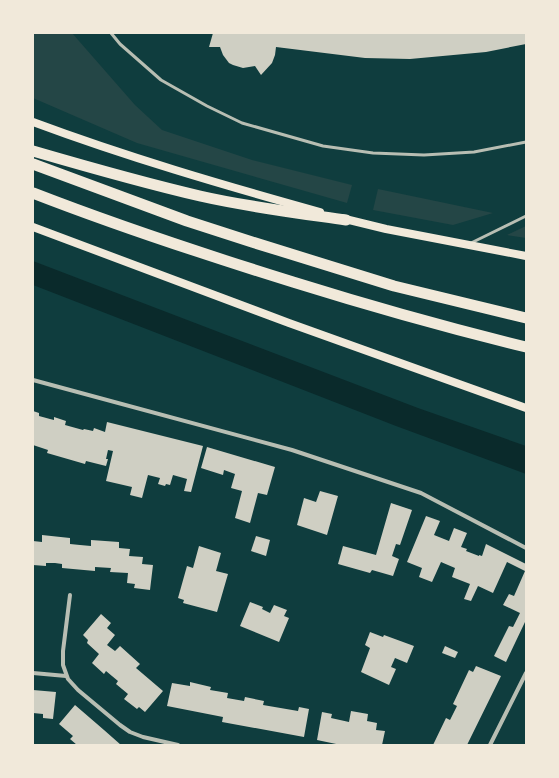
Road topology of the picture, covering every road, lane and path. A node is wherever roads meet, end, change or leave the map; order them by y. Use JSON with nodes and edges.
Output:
{"nodes":[{"id":1,"x":111,"y":33,"type":"edge"},
{"id":2,"x":33,"y":122,"type":"edge"},
{"id":3,"x":526,"y":142,"type":"edge"},
{"id":4,"x":33,"y":151,"type":"edge"},
{"id":5,"x":33,"y":164,"type":"edge"},
{"id":6,"x":33,"y":193,"type":"edge"},
{"id":7,"x":526,"y":216,"type":"edge"},
{"id":8,"x":346,"y":220,"type":"junction"},
{"id":9,"x":33,"y":227,"type":"edge"},
{"id":10,"x":468,"y":245,"type":"junction"},
{"id":11,"x":526,"y":256,"type":"edge"},
{"id":12,"x":526,"y":318,"type":"edge"},
{"id":13,"x":526,"y":348,"type":"edge"},
{"id":14,"x":33,"y":380,"type":"edge"},
{"id":15,"x":526,"y":408,"type":"edge"},
{"id":16,"x":526,"y":548,"type":"edge"},
{"id":17,"x":70,"y":595,"type":"dead end"},
{"id":18,"x":33,"y":673,"type":"edge"},
{"id":19,"x":526,"y":673,"type":"edge"},
{"id":20,"x":66,"y":676,"type":"junction"},
{"id":21,"x":178,"y":745,"type":"edge"},
{"id":22,"x":490,"y":745,"type":"edge"}],
"edges":[{"from":1,"to":3,"type":"lane"},
{"from":2,"to":8,"type":"main road"},
{"from":4,"to":8,"type":"highway"},
{"from":5,"to":12,"type":"highway"},
{"from":6,"to":13,"type":"highway"},
{"from":7,"to":10,"type":"lane"},
{"from":8,"to":10,"type":"main road"},
{"from":9,"to":15,"type":"main road"},
{"from":10,"to":11,"type":"main road"},
{"from":14,"to":16,"type":"street"},
{"from":17,"to":20,"type":"street"},
{"from":18,"to":20,"type":"street"},
{"from":19,"to":22,"type":"street"},
{"from":20,"to":21,"type":"street"}]}
